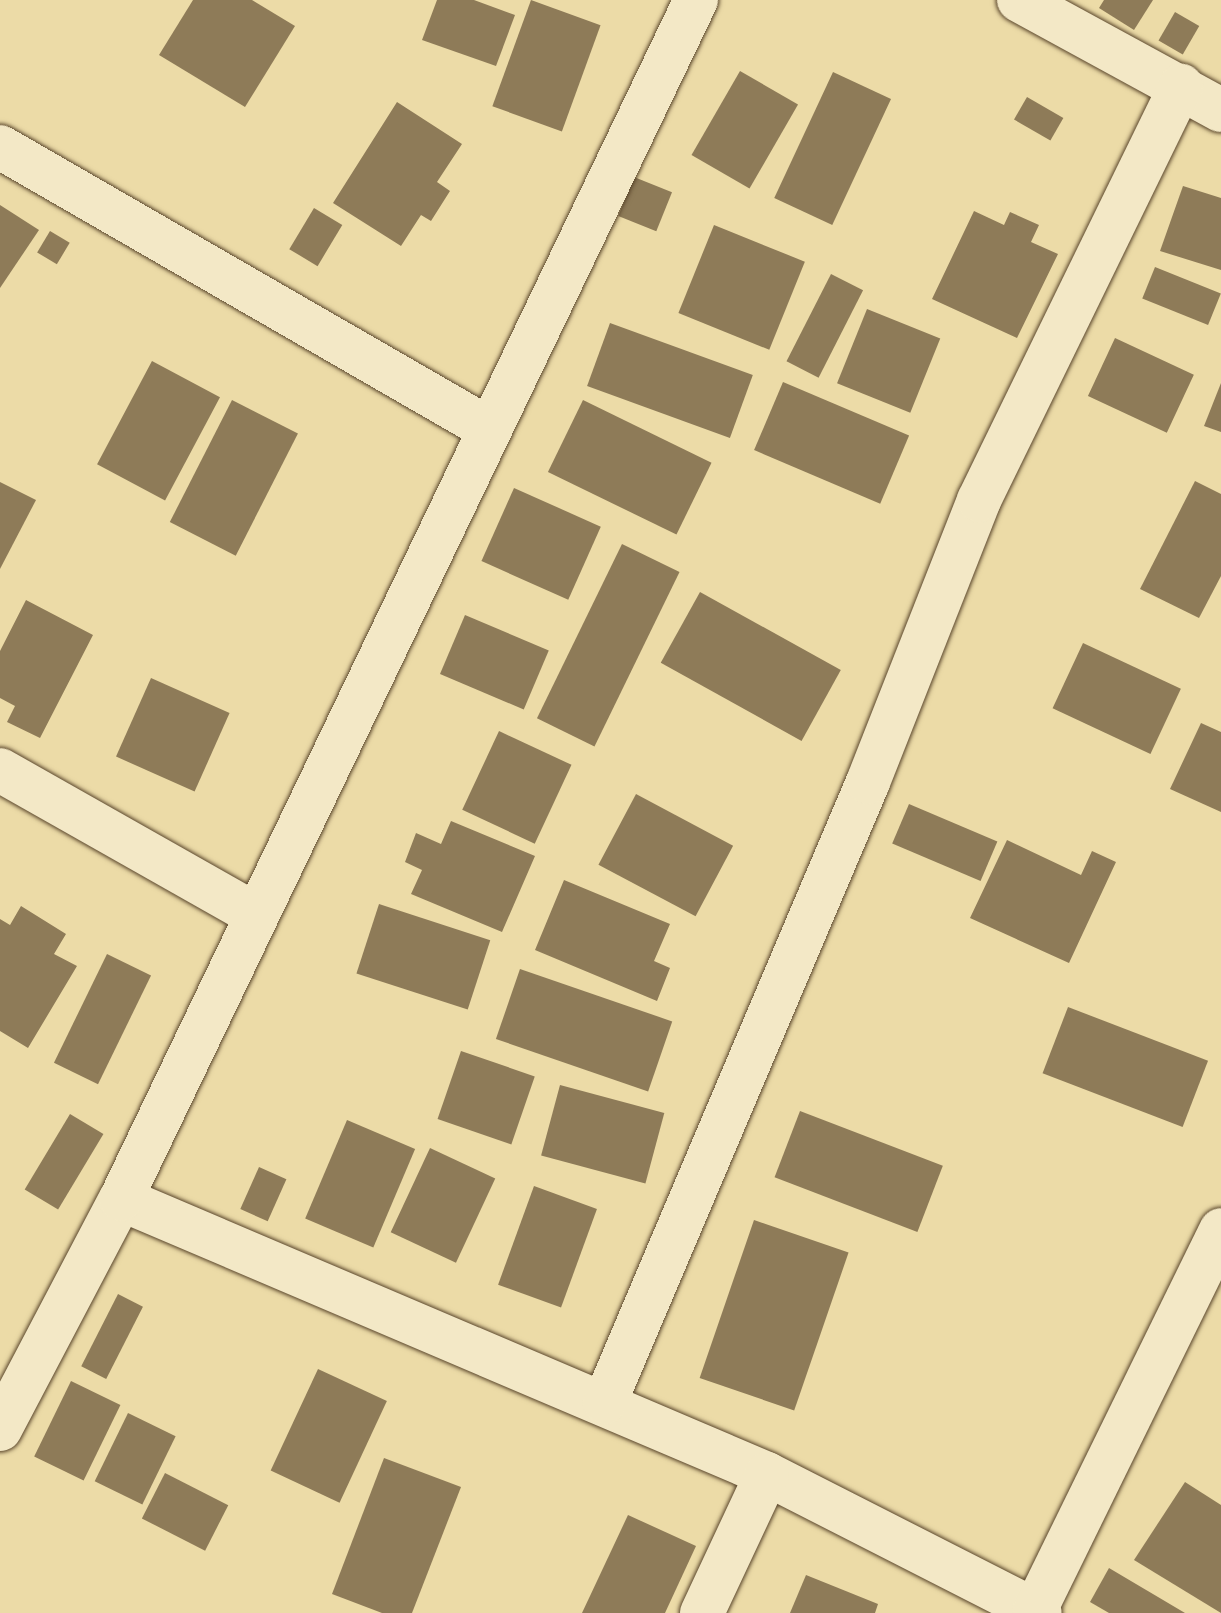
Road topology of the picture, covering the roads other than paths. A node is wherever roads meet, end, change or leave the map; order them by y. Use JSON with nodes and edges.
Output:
{"nodes":[{"id":1,"x":696,"y":0,"type":"edge"},
{"id":2,"x":1019,"y":0,"type":"edge"},
{"id":3,"x":1181,"y":86,"type":"junction"},
{"id":4,"x":1221,"y":110,"type":"edge"},
{"id":5,"x":0,"y":147,"type":"edge"},
{"id":6,"x":489,"y":429,"type":"junction"},
{"id":7,"x":0,"y":770,"type":"edge"},
{"id":8,"x":256,"y":915,"type":"junction"},
{"id":9,"x":121,"y":1199,"type":"junction"},
{"id":10,"x":1221,"y":1230,"type":"edge"},
{"id":11,"x":605,"y":1402,"type":"junction"},
{"id":12,"x":0,"y":1429,"type":"edge"},
{"id":13,"x":767,"y":1474,"type":"junction"},
{"id":14,"x":1038,"y":1612,"type":"edge"},
{"id":15,"x":702,"y":1613,"type":"edge"}],
"edges":[{"from":1,"to":6,"type":"street"},
{"from":2,"to":3,"type":"street"},
{"from":3,"to":4,"type":"street"},
{"from":3,"to":11,"type":"street"},
{"from":5,"to":6,"type":"street"},
{"from":6,"to":8,"type":"street"},
{"from":7,"to":8,"type":"street"},
{"from":8,"to":9,"type":"street"},
{"from":9,"to":11,"type":"street"},
{"from":9,"to":12,"type":"street"},
{"from":10,"to":14,"type":"street"},
{"from":11,"to":13,"type":"street"},
{"from":13,"to":14,"type":"street"},
{"from":13,"to":15,"type":"street"}]}
